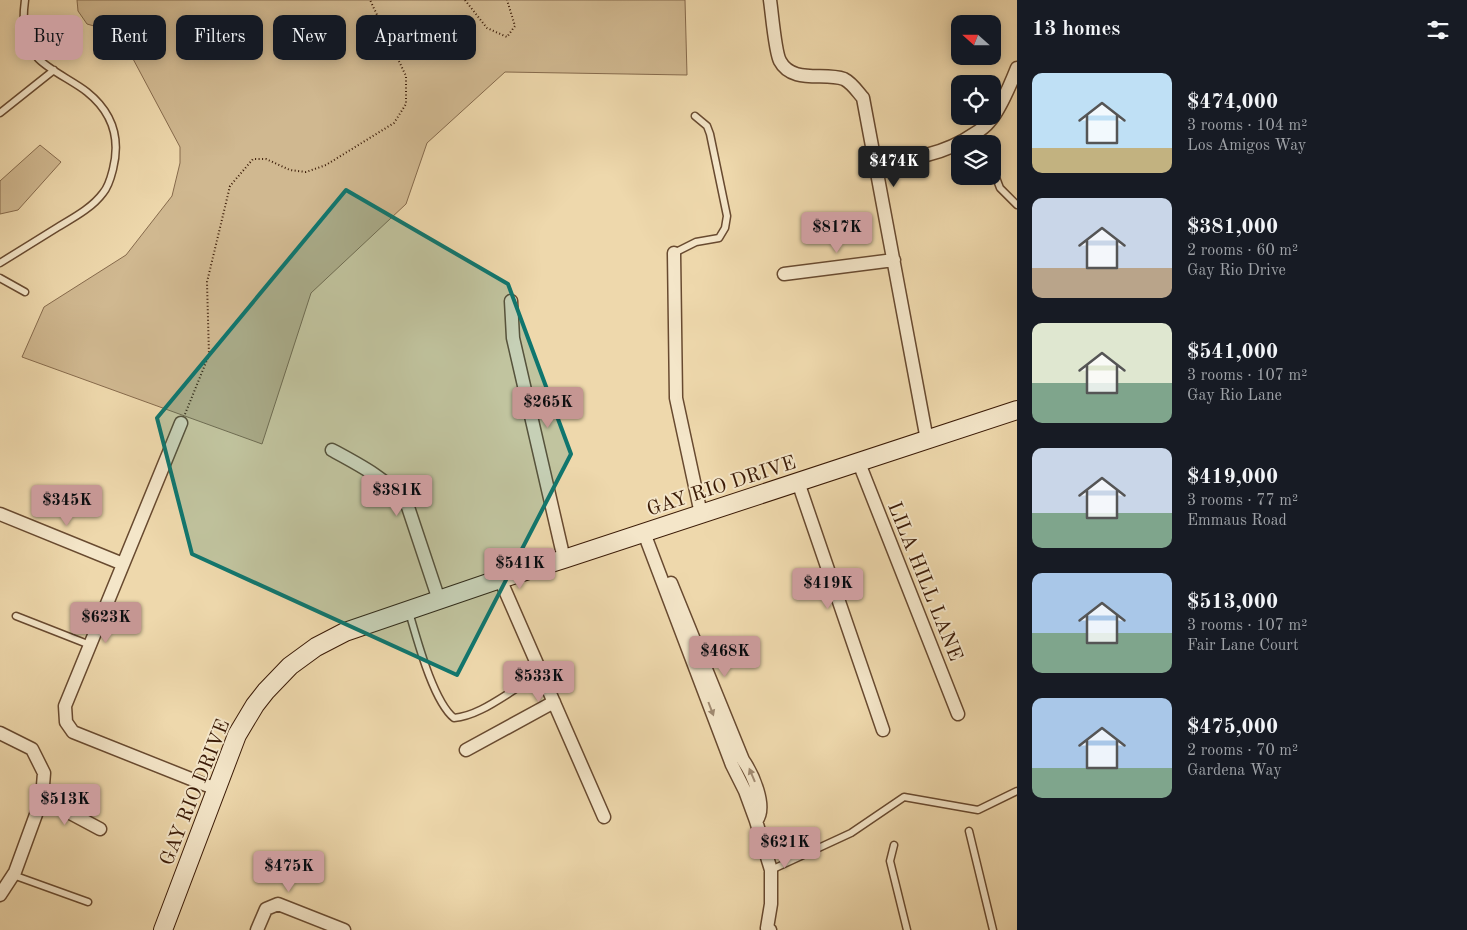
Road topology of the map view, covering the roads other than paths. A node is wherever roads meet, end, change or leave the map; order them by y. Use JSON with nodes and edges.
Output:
{"nodes":[{"id":1,"x":25,"y":0,"type":"edge"},
{"id":2,"x":770,"y":0,"type":"edge"},
{"id":3,"x":1017,"y":68,"type":"edge"},
{"id":4,"x":54,"y":70,"type":"junction"},
{"id":5,"x":0,"y":113,"type":"edge"},
{"id":6,"x":695,"y":116,"type":"dead end"},
{"id":7,"x":973,"y":135,"type":"edge"},
{"id":8,"x":951,"y":146,"type":"edge"},
{"id":9,"x":876,"y":163,"type":"junction"},
{"id":10,"x":999,"y":185,"type":"edge"},
{"id":11,"x":1017,"y":204,"type":"edge"},
{"id":12,"x":674,"y":253,"type":"joint"},
{"id":13,"x":894,"y":260,"type":"junction"},
{"id":14,"x":0,"y":263,"type":"edge"},
{"id":15,"x":784,"y":274,"type":"dead end"},
{"id":16,"x":0,"y":278,"type":"edge"},
{"id":17,"x":25,"y":292,"type":"dead end"},
{"id":18,"x":511,"y":301,"type":"dead end"},
{"id":19,"x":1017,"y":410,"type":"edge"},
{"id":20,"x":181,"y":423,"type":"road end"},
{"id":21,"x":927,"y":440,"type":"junction"},
{"id":22,"x":332,"y":450,"type":"dead end"},
{"id":23,"x":859,"y":463,"type":"junction"},
{"id":24,"x":798,"y":482,"type":"junction"},
{"id":25,"x":0,"y":514,"type":"edge"},
{"id":26,"x":701,"y":514,"type":"junction"},
{"id":27,"x":647,"y":532,"type":"junction"},
{"id":28,"x":564,"y":559,"type":"junction"},
{"id":29,"x":123,"y":564,"type":"junction"},
{"id":30,"x":500,"y":579,"type":"junction"},
{"id":31,"x":439,"y":600,"type":"junction"},
{"id":32,"x":408,"y":611,"type":"junction"},
{"id":33,"x":16,"y":616,"type":"dead end"},
{"id":34,"x":90,"y":645,"type":"junction"},
{"id":35,"x":519,"y":687,"type":"dead end"},
{"id":36,"x":554,"y":702,"type":"junction"},
{"id":37,"x":958,"y":714,"type":"dead end"},
{"id":38,"x":883,"y":730,"type":"dead end"},
{"id":39,"x":0,"y":733,"type":"edge"},
{"id":40,"x":466,"y":750,"type":"dead end"},
{"id":41,"x":216,"y":790,"type":"junction"},
{"id":42,"x":1017,"y":791,"type":"edge"},
{"id":43,"x":42,"y":798,"type":"junction"},
{"id":44,"x":604,"y":817,"type":"dead end"},
{"id":45,"x":100,"y":829,"type":"dead end"},
{"id":46,"x":969,"y":831,"type":"dead end"},
{"id":47,"x":894,"y":846,"type":"dead end"},
{"id":48,"x":772,"y":870,"type":"junction"},
{"id":49,"x":13,"y":875,"type":"junction"},
{"id":50,"x":0,"y":895,"type":"edge"},
{"id":51,"x":88,"y":902,"type":"dead end"},
{"id":52,"x":164,"y":930,"type":"edge"},
{"id":53,"x":257,"y":930,"type":"edge"},
{"id":54,"x":344,"y":930,"type":"edge"},
{"id":55,"x":770,"y":930,"type":"edge"},
{"id":56,"x":907,"y":930,"type":"edge"},
{"id":57,"x":993,"y":930,"type":"edge"}],
"edges":[{"from":1,"to":4,"type":"lane"},
{"from":2,"to":9,"type":"street"},
{"from":3,"to":7,"type":"street"},
{"from":4,"to":5,"type":"lane"},
{"from":4,"to":14,"type":"lane"},
{"from":6,"to":12,"type":"lane"},
{"from":8,"to":9,"type":"street"},
{"from":9,"to":13,"type":"street"},
{"from":10,"to":11,"type":"lane"},
{"from":12,"to":26,"type":"street"},
{"from":13,"to":15,"type":"street"},
{"from":13,"to":21,"type":"street"},
{"from":16,"to":17,"type":"lane"},
{"from":18,"to":28,"type":"street"},
{"from":19,"to":21,"type":"street","name":"GAY RIO DRIVE"},
{"from":20,"to":29,"type":"street"},
{"from":21,"to":23,"type":"street","name":"GAY RIO DRIVE"},
{"from":22,"to":31,"type":"street"},
{"from":23,"to":24,"type":"street","name":"GAY RIO DRIVE"},
{"from":23,"to":37,"type":"street","name":"LILA HILL LANE"},
{"from":24,"to":26,"type":"street","name":"GAY RIO DRIVE"},
{"from":24,"to":38,"type":"street"},
{"from":25,"to":29,"type":"street"},
{"from":26,"to":27,"type":"street","name":"GAY RIO DRIVE"},
{"from":27,"to":28,"type":"street","name":"GAY RIO DRIVE"},
{"from":27,"to":48,"type":"street"},
{"from":28,"to":30,"type":"street","name":"GAY RIO DRIVE"},
{"from":29,"to":34,"type":"street"},
{"from":30,"to":31,"type":"street","name":"GAY RIO DRIVE"},
{"from":30,"to":36,"type":"street"},
{"from":31,"to":32,"type":"street","name":"GAY RIO DRIVE"},
{"from":32,"to":35,"type":"lane"},
{"from":32,"to":41,"type":"street","name":"GAY RIO DRIVE"},
{"from":33,"to":34,"type":"lane"},
{"from":34,"to":41,"type":"street"},
{"from":36,"to":40,"type":"street"},
{"from":36,"to":44,"type":"street"},
{"from":39,"to":43,"type":"street"},
{"from":41,"to":52,"type":"street","name":"GAY RIO DRIVE"},
{"from":42,"to":48,"type":"lane"},
{"from":43,"to":45,"type":"street"},
{"from":43,"to":49,"type":"street"},
{"from":46,"to":57,"type":"lane"},
{"from":47,"to":56,"type":"lane"},
{"from":48,"to":55,"type":"street"},
{"from":49,"to":50,"type":"street"},
{"from":49,"to":51,"type":"lane"},
{"from":53,"to":54,"type":"street"}]}
